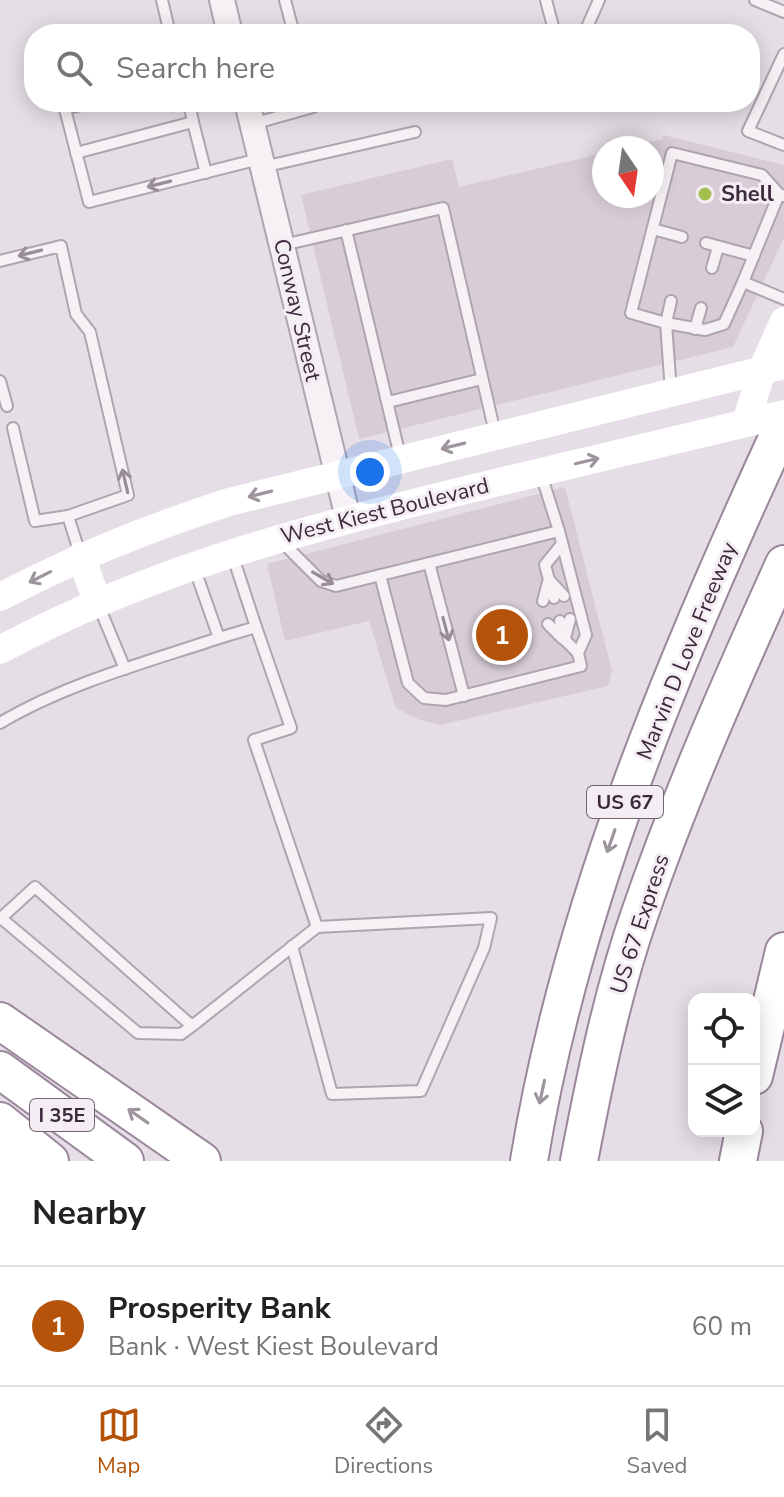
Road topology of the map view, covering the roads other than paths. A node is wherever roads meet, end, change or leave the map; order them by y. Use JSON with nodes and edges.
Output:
{"nodes":[{"id":1,"x":162,"y":0,"type":"edge"},
{"id":2,"x":222,"y":0,"type":"edge"},
{"id":3,"x":285,"y":0,"type":"edge"},
{"id":4,"x":546,"y":0,"type":"edge"},
{"id":5,"x":599,"y":0,"type":"edge"},
{"id":6,"x":755,"y":0,"type":"edge"},
{"id":7,"x":784,"y":12,"type":"edge"},
{"id":8,"x":168,"y":24,"type":"edge"},
{"id":9,"x":228,"y":24,"type":"edge"},
{"id":10,"x":291,"y":24,"type":"edge"},
{"id":11,"x":552,"y":24,"type":"edge"},
{"id":12,"x":588,"y":24,"type":"edge"},
{"id":13,"x":784,"y":54,"type":"edge"},
{"id":14,"x":760,"y":105,"type":"edge"},
{"id":15,"x":66,"y":112,"type":"edge"},
{"id":16,"x":191,"y":112,"type":"edge"},
{"id":17,"x":757,"y":112,"type":"edge"},
{"id":18,"x":250,"y":113,"type":"edge"},
{"id":19,"x":193,"y":122,"type":"junction"},
{"id":20,"x":415,"y":132,"type":"dead end"},
{"id":21,"x":784,"y":145,"type":"edge"},
{"id":22,"x":76,"y":153,"type":"junction"},
{"id":23,"x":262,"y":163,"type":"junction"},
{"id":24,"x":206,"y":173,"type":"junction"},
{"id":25,"x":782,"y":195,"type":"edge"},
{"id":26,"x":653,"y":229,"type":"junction"},
{"id":27,"x":346,"y":230,"type":"junction"},
{"id":28,"x":682,"y":237,"type":"dead end"},
{"id":29,"x":706,"y":243,"type":"dead end"},
{"id":30,"x":281,"y":245,"type":"junction"},
{"id":31,"x":718,"y":247,"type":"junction"},
{"id":32,"x":754,"y":256,"type":"junction"},
{"id":33,"x":0,"y":261,"type":"edge"},
{"id":34,"x":712,"y":268,"type":"dead end"},
{"id":35,"x":743,"y":282,"type":"junction"},
{"id":36,"x":784,"y":299,"type":"edge"},
{"id":37,"x":671,"y":301,"type":"dead end"},
{"id":38,"x":701,"y":308,"type":"dead end"},
{"id":39,"x":784,"y":321,"type":"edge"},
{"id":40,"x":666,"y":323,"type":"junction"},
{"id":41,"x":695,"y":329,"type":"junction"},
{"id":42,"x":773,"y":367,"type":"edge"},
{"id":43,"x":482,"y":379,"type":"junction"},
{"id":44,"x":0,"y":381,"type":"edge"},
{"id":45,"x":671,"y":392,"type":"junction"},
{"id":46,"x":388,"y":402,"type":"junction"},
{"id":47,"x":7,"y":406,"type":"dead end"},
{"id":48,"x":784,"y":414,"type":"edge"},
{"id":49,"x":746,"y":423,"type":"junction"},
{"id":50,"x":784,"y":423,"type":"edge"},
{"id":51,"x":529,"y":427,"type":"junction"},
{"id":52,"x":13,"y":428,"type":"dead end"},
{"id":53,"x":495,"y":435,"type":"junction"},
{"id":54,"x":401,"y":458,"type":"junction"},
{"id":55,"x":541,"y":472,"type":"junction"},
{"id":56,"x":336,"y":475,"type":"junction"},
{"id":57,"x":68,"y":516,"type":"junction"},
{"id":58,"x":348,"y":518,"type":"junction"},
{"id":59,"x":559,"y":531,"type":"junction"},
{"id":60,"x":278,"y":538,"type":"junction"},
{"id":61,"x":562,"y":544,"type":"junction"},
{"id":62,"x":231,"y":552,"type":"junction"},
{"id":63,"x":81,"y":556,"type":"junction"},
{"id":64,"x":429,"y":563,"type":"junction"},
{"id":65,"x":784,"y":564,"type":"edge"},
{"id":66,"x":194,"y":565,"type":"junction"},
{"id":67,"x":380,"y":575,"type":"junction"},
{"id":68,"x":549,"y":580,"type":"junction"},
{"id":69,"x":0,"y":596,"type":"edge"},
{"id":70,"x":97,"y":601,"type":"junction"},
{"id":71,"x":565,"y":620,"type":"dead end"},
{"id":72,"x":548,"y":624,"type":"dead end"},
{"id":73,"x":256,"y":627,"type":"junction"},
{"id":74,"x":219,"y":638,"type":"junction"},
{"id":75,"x":565,"y":640,"type":"junction"},
{"id":76,"x":0,"y":650,"type":"edge"},
{"id":77,"x":578,"y":653,"type":"junction"},
{"id":78,"x":125,"y":669,"type":"junction"},
{"id":79,"x":464,"y":696,"type":"junction"},
{"id":80,"x":0,"y":723,"type":"edge"},
{"id":81,"x":317,"y":927,"type":"junction"},
{"id":82,"x":292,"y":946,"type":"junction"},
{"id":83,"x":784,"y":951,"type":"edge"},
{"id":84,"x":0,"y":1021,"type":"edge"},
{"id":85,"x":192,"y":1026,"type":"junction"},
{"id":86,"x":757,"y":1065,"type":"edge"},
{"id":87,"x":0,"y":1070,"type":"edge"},
{"id":88,"x":0,"y":1121,"type":"edge"},
{"id":89,"x":743,"y":1137,"type":"edge"},
{"id":90,"x":0,"y":1155,"type":"edge"},
{"id":91,"x":7,"y":1161,"type":"edge"},
{"id":92,"x":50,"y":1161,"type":"edge"},
{"id":93,"x":125,"y":1161,"type":"edge"},
{"id":94,"x":202,"y":1161,"type":"edge"},
{"id":95,"x":529,"y":1161,"type":"edge"},
{"id":96,"x":579,"y":1161,"type":"edge"},
{"id":97,"x":738,"y":1161,"type":"edge"}],
"edges":[{"from":1,"to":8,"type":"lane"},
{"from":2,"to":9,"type":"street"},
{"from":3,"to":10,"type":"lane"},
{"from":4,"to":11,"type":"lane"},
{"from":5,"to":12,"type":"lane"},
{"from":6,"to":7,"type":"lane"},
{"from":13,"to":14,"type":"lane"},
{"from":15,"to":22,"type":"lane"},
{"from":16,"to":19,"type":"lane"},
{"from":17,"to":21,"type":"lane"},
{"from":18,"to":23,"type":"street","name":"Conway Street"},
{"from":19,"to":22,"type":"lane"},
{"from":19,"to":24,"type":"lane"},
{"from":20,"to":23,"type":"lane"},
{"from":24,"to":22,"type":"lane","one_way":true},
{"from":23,"to":24,"type":"lane"},
{"from":23,"to":30,"type":"street","name":"Conway Street"},
{"from":25,"to":26,"type":"lane"},
{"from":25,"to":32,"type":"lane"},
{"from":26,"to":28,"type":"lane"},
{"from":26,"to":40,"type":"lane"},
{"from":27,"to":30,"type":"lane"},
{"from":27,"to":43,"type":"lane"},
{"from":27,"to":46,"type":"lane"},
{"from":29,"to":31,"type":"lane"},
{"from":30,"to":56,"type":"street","name":"Conway Street"},
{"from":31,"to":32,"type":"lane"},
{"from":31,"to":34,"type":"lane"},
{"from":32,"to":35,"type":"lane"},
{"from":57,"to":33,"type":"lane","one_way":true},
{"from":35,"to":36,"type":"lane"},
{"from":35,"to":41,"type":"lane"},
{"from":37,"to":40,"type":"lane"},
{"from":38,"to":41,"type":"lane"},
{"from":39,"to":42,"type":"main road"},
{"from":40,"to":41,"type":"lane"},
{"from":40,"to":45,"type":"lane"},
{"from":42,"to":45,"type":"main road"},
{"from":42,"to":49,"type":"main road"},
{"from":43,"to":46,"type":"lane"},
{"from":43,"to":53,"type":"lane"},
{"from":44,"to":47,"type":"lane"},
{"from":45,"to":51,"type":"main road"},
{"from":46,"to":54,"type":"lane"},
{"from":48,"to":49,"type":"main road","name":"West Kiest Boulevard"},
{"from":55,"to":49,"type":"main road","name":"West Kiest Boulevard","one_way":true},
{"from":50,"to":95,"type":"highway","name":"Marvin D Love Freeway","number":"US 67","one_way":true},
{"from":51,"to":53,"type":"main road"},
{"from":51,"to":55,"type":"main road"},
{"from":52,"to":57,"type":"lane"},
{"from":53,"to":54,"type":"main road","one_way":true},
{"from":54,"to":56,"type":"main road"},
{"from":55,"to":58,"type":"main road","name":"West Kiest Boulevard"},
{"from":55,"to":59,"type":"lane"},
{"from":56,"to":58,"type":"street","name":"Conway Street"},
{"from":56,"to":63,"type":"main road","one_way":true},
{"from":57,"to":63,"type":"lane"},
{"from":58,"to":60,"type":"main road","name":"West Kiest Boulevard"},
{"from":59,"to":61,"type":"lane"},
{"from":59,"to":64,"type":"lane"},
{"from":60,"to":62,"type":"main road","name":"West Kiest Boulevard"},
{"from":60,"to":67,"type":"lane","one_way":true},
{"from":61,"to":68,"type":"lane"},
{"from":61,"to":77,"type":"lane"},
{"from":62,"to":66,"type":"main road","name":"West Kiest Boulevard"},
{"from":62,"to":73,"type":"lane"},
{"from":63,"to":69,"type":"main road","one_way":true},
{"from":63,"to":70,"type":"main road"},
{"from":64,"to":67,"type":"lane"},
{"from":64,"to":79,"type":"lane","one_way":true},
{"from":65,"to":96,"type":"highway","name":"US 67 Express"},
{"from":66,"to":70,"type":"main road","name":"West Kiest Boulevard"},
{"from":66,"to":74,"type":"lane"},
{"from":67,"to":79,"type":"lane"},
{"from":68,"to":68,"type":"lane"},
{"from":70,"to":76,"type":"main road","name":"West Kiest Boulevard"},
{"from":70,"to":78,"type":"lane"},
{"from":71,"to":75,"type":"lane"},
{"from":72,"to":75,"type":"lane"},
{"from":73,"to":74,"type":"lane"},
{"from":73,"to":81,"type":"lane"},
{"from":74,"to":78,"type":"lane"},
{"from":75,"to":77,"type":"lane"},
{"from":77,"to":79,"type":"lane"},
{"from":78,"to":80,"type":"lane"},
{"from":81,"to":82,"type":"lane"},
{"from":81,"to":82,"type":"lane"},
{"from":82,"to":85,"type":"lane"},
{"from":83,"to":86,"type":"highway"},
{"from":94,"to":84,"type":"highway","one_way":true},
{"from":85,"to":85,"type":"lane"},
{"from":87,"to":93,"type":"highway","number":"I 35E"},
{"from":88,"to":92,"type":"highway"},
{"from":89,"to":97,"type":"highway"},
{"from":90,"to":91,"type":"highway"}]}
